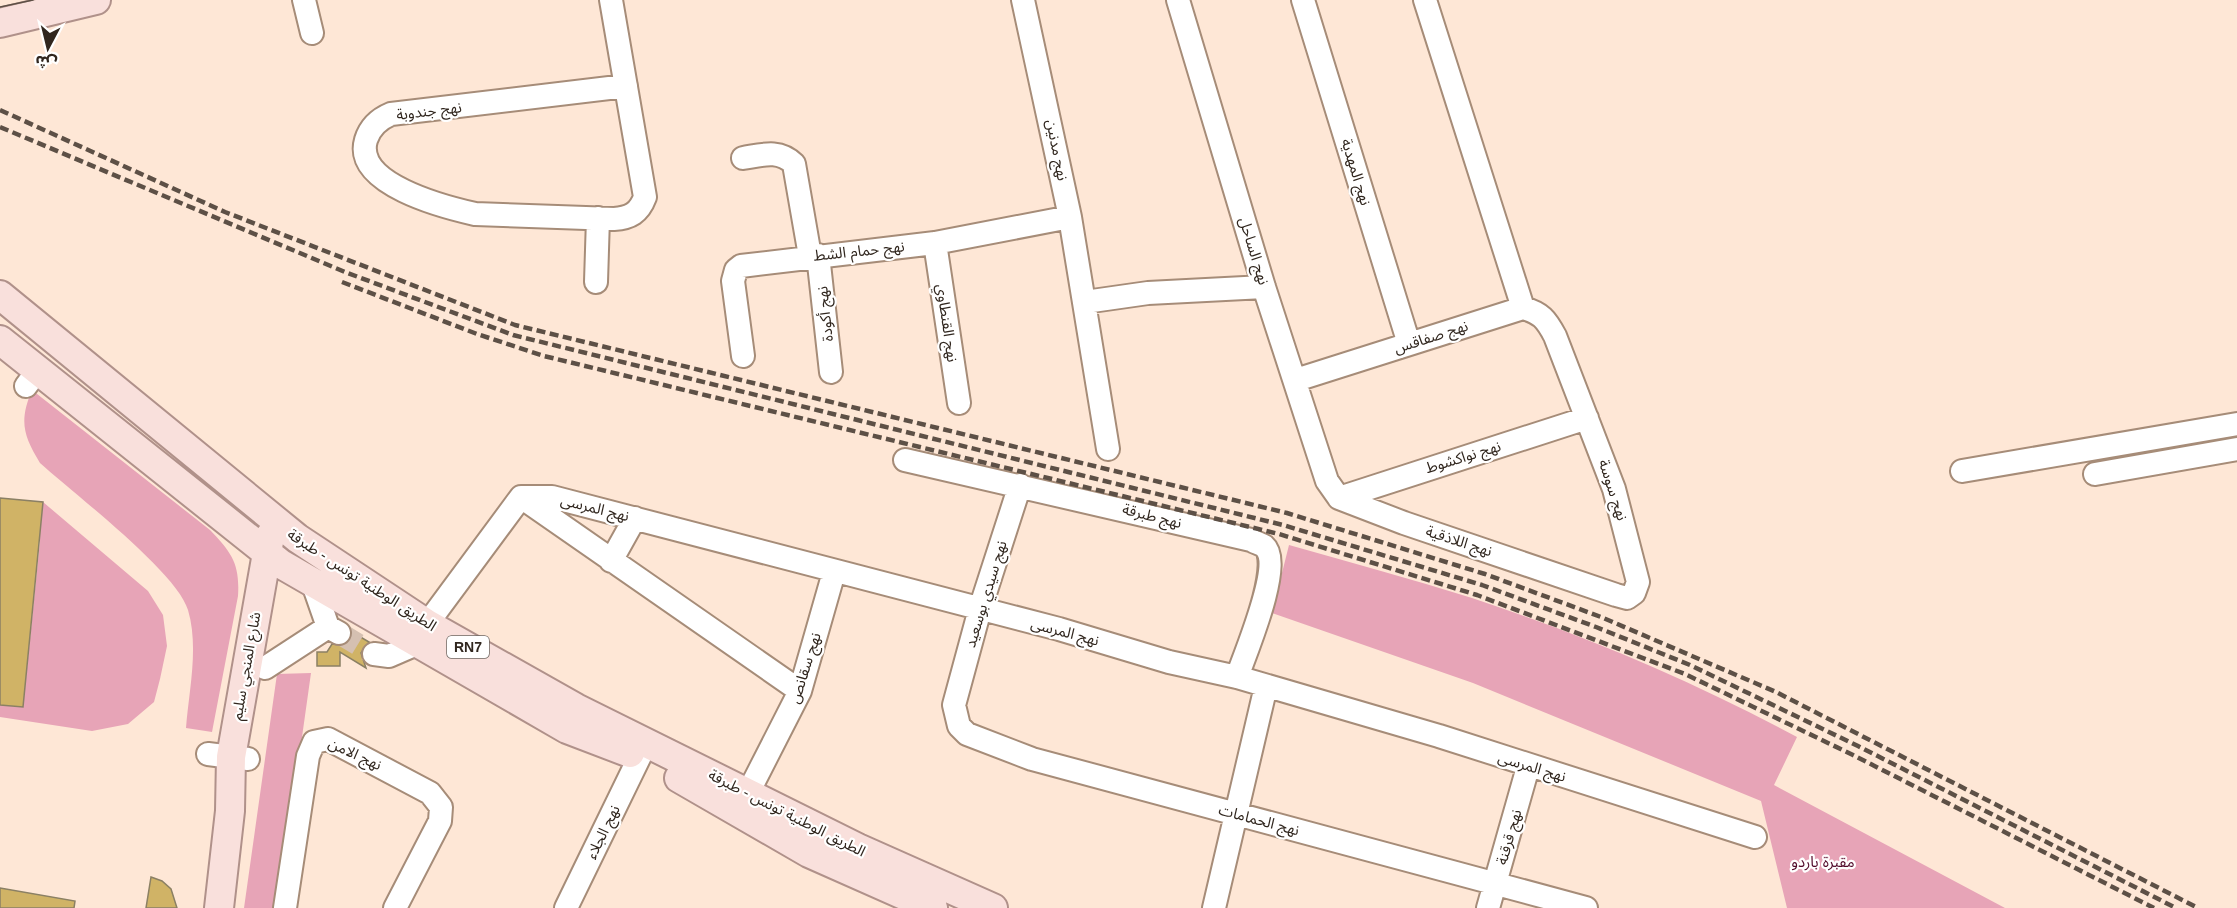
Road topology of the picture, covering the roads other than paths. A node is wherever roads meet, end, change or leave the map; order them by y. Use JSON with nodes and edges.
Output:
{"nodes":[{"id":1,"x":96,"y":0,"type":"edge"},
{"id":2,"x":304,"y":0,"type":"edge"},
{"id":3,"x":611,"y":0,"type":"edge"},
{"id":4,"x":1023,"y":0,"type":"edge"},
{"id":5,"x":1178,"y":0,"type":"edge"},
{"id":6,"x":1303,"y":0,"type":"edge"},
{"id":7,"x":1425,"y":0,"type":"edge"},
{"id":8,"x":0,"y":23,"type":"edge"},
{"id":9,"x":312,"y":33,"type":"dead end"},
{"id":10,"x":626,"y":86,"type":"junction"},
{"id":11,"x":743,"y":158,"type":"dead end"},
{"id":12,"x":1070,"y":217,"type":"junction"},
{"id":13,"x":598,"y":218,"type":"junction"},
{"id":14,"x":936,"y":243,"type":"junction"},
{"id":15,"x":814,"y":256,"type":"junction"},
{"id":16,"x":596,"y":282,"type":"dead end"},
{"id":17,"x":1264,"y":287,"type":"junction"},
{"id":18,"x":2,"y":301,"type":"edge"},
{"id":19,"x":1085,"y":302,"type":"junction"},
{"id":20,"x":1522,"y":308,"type":"junction"},
{"id":21,"x":0,"y":340,"type":"edge"},
{"id":22,"x":1409,"y":344,"type":"junction"},
{"id":23,"x":743,"y":356,"type":"dead end"},
{"id":24,"x":831,"y":372,"type":"dead end"},
{"id":25,"x":1296,"y":380,"type":"junction"},
{"id":26,"x":123,"y":394,"type":"junction"},
{"id":27,"x":959,"y":403,"type":"dead end"},
{"id":28,"x":1587,"y":418,"type":"junction"},
{"id":29,"x":100,"y":421,"type":"junction"},
{"id":30,"x":2237,"y":424,"type":"edge"},
{"id":31,"x":1108,"y":449,"type":"dead end"},
{"id":32,"x":2237,"y":449,"type":"edge"},
{"id":33,"x":905,"y":460,"type":"dead end"},
{"id":34,"x":1962,"y":471,"type":"dead end"},
{"id":35,"x":2095,"y":474,"type":"dead end"},
{"id":36,"x":1020,"y":485,"type":"junction"},
{"id":37,"x":521,"y":497,"type":"junction"},
{"id":38,"x":1339,"y":498,"type":"junction"},
{"id":39,"x":635,"y":518,"type":"junction"},
{"id":40,"x":287,"y":530,"type":"junction"},
{"id":41,"x":273,"y":558,"type":"junction"},
{"id":42,"x":611,"y":561,"type":"junction"},
{"id":43,"x":834,"y":572,"type":"junction"},
{"id":44,"x":1581,"y":583,"type":"joint"},
{"id":45,"x":313,"y":584,"type":"junction"},
{"id":46,"x":980,"y":609,"type":"junction"},
{"id":47,"x":423,"y":633,"type":"junction"},
{"id":48,"x":374,"y":654,"type":"tunnel mouth"},
{"id":49,"x":264,"y":668,"type":"junction"},
{"id":50,"x":1238,"y":677,"type":"junction"},
{"id":51,"x":1266,"y":687,"type":"junction"},
{"id":52,"x":800,"y":691,"type":"junction"},
{"id":53,"x":954,"y":705,"type":"joint"},
{"id":54,"x":229,"y":756,"type":"junction"},
{"id":55,"x":640,"y":756,"type":"junction"},
{"id":56,"x":1528,"y":767,"type":"junction"},
{"id":57,"x":748,"y":793,"type":"junction"},
{"id":58,"x":1236,"y":814,"type":"junction"},
{"id":59,"x":1755,"y":837,"type":"dead end"},
{"id":60,"x":1496,"y":883,"type":"junction"},
{"id":61,"x":219,"y":908,"type":"edge"},
{"id":62,"x":285,"y":908,"type":"edge"},
{"id":63,"x":395,"y":908,"type":"edge"},
{"id":64,"x":566,"y":908,"type":"edge"},
{"id":65,"x":933,"y":908,"type":"edge"},
{"id":66,"x":993,"y":908,"type":"edge"},
{"id":67,"x":1214,"y":908,"type":"edge"},
{"id":68,"x":1488,"y":908,"type":"edge"},
{"id":69,"x":1586,"y":908,"type":"edge"}],
"edges":[{"from":1,"to":8,"type":"main road"},
{"from":2,"to":9,"type":"street"},
{"from":3,"to":10,"type":"street","name":"نهج جندوبة"},
{"from":4,"to":12,"type":"street","name":"نهج مدنين"},
{"from":5,"to":17,"type":"street","name":"نهج الساحل"},
{"from":6,"to":22,"type":"street","name":"نهج المهدية"},
{"from":7,"to":20,"type":"street"},
{"from":10,"to":13,"type":"street","name":"نهج جندوبة"},
{"from":10,"to":13,"type":"street","name":"نهج جندوبة"},
{"from":11,"to":15,"type":"street","name":"نهج أكودة"},
{"from":12,"to":14,"type":"street","name":"نهج حمام الشط"},
{"from":12,"to":19,"type":"street","name":"نهج مدنين"},
{"from":13,"to":16,"type":"street"},
{"from":14,"to":15,"type":"street","name":"نهج حمام الشط"},
{"from":14,"to":27,"type":"street","name":"نهج القنطاوي"},
{"from":15,"to":23,"type":"street","name":"نهج حمام الشط"},
{"from":15,"to":24,"type":"street","name":"نهج أكودة"},
{"from":17,"to":19,"type":"street"},
{"from":17,"to":25,"type":"street","name":"نهج الساحل"},
{"from":18,"to":26,"type":"main road","name":"الطريق الوطنية تونس - طبرقة","number":"RN7"},
{"from":19,"to":31,"type":"street","name":"نهج مدنين"},
{"from":20,"to":22,"type":"street","name":"نهج صفاقس"},
{"from":20,"to":28,"type":"street","name":"نهج سوسة"},
{"from":21,"to":29,"type":"main road","name":"الطريق الوطنية تونس - طبرقة","number":"RN7"},
{"from":22,"to":25,"type":"street","name":"نهج صفاقس"},
{"from":25,"to":38,"type":"street","name":"نهج الساحل"},
{"from":26,"to":29,"type":"main road"},
{"from":26,"to":40,"type":"main road","name":"الطريق الوطنية تونس - طبرقة","number":"RN7"},
{"from":28,"to":38,"type":"street","name":"نهج نواكشوط"},
{"from":28,"to":44,"type":"street","name":"نهج سوسة"},
{"from":29,"to":41,"type":"main road","name":"الطريق الوطنية تونس - طبرقة","number":"RN7"},
{"from":30,"to":34,"type":"street"},
{"from":32,"to":35,"type":"street"},
{"from":33,"to":36,"type":"street","name":"نهج طبرقة"},
{"from":36,"to":46,"type":"street","name":"نهج سيدي بوسعيد"},
{"from":36,"to":50,"type":"street","name":"نهج طبرقة"},
{"from":37,"to":39,"type":"street","name":"نهج المرسى"},
{"from":37,"to":42,"type":"street"},
{"from":37,"to":47,"type":"street"},
{"from":38,"to":44,"type":"street","name":"نهج اللاذقية"},
{"from":39,"to":42,"type":"street"},
{"from":39,"to":43,"type":"street","name":"نهج المرسى"},
{"from":40,"to":41,"type":"main road","name":"شارع المنجي سليم"},
{"from":40,"to":47,"type":"main road","name":"الطريق الوطنية تونس - طبرقة","number":"RN7"},
{"from":41,"to":45,"type":"main road","name":"الطريق الوطنية تونس - طبرقة","number":"RN7"},
{"from":41,"to":49,"type":"main road","name":"شارع المنجي سليم"},
{"from":41,"to":54,"type":"main road","name":"شارع المنجي سليم"},
{"from":42,"to":52,"type":"street"},
{"from":43,"to":46,"type":"street","name":"نهج المرسى"},
{"from":43,"to":52,"type":"street","name":"نهج سقانص"},
{"from":45,"to":47,"type":"main road","name":"الطريق الوطنية تونس - طبرقة","number":"RN7"},
{"from":45,"to":49,"type":"street"},
{"from":46,"to":50,"type":"street","name":"نهج المرسى"},
{"from":46,"to":53,"type":"street","name":"نهج سيدي بوسعيد"},
{"from":47,"to":48,"type":"street"},
{"from":47,"to":55,"type":"main road","name":"الطريق الوطنية تونس - طبرقة","number":"RN7"},
{"from":47,"to":57,"type":"main road","name":"الطريق الوطنية تونس - طبرقة","number":"RN7"},
{"from":49,"to":54,"type":"main road","name":"شارع المنجي سليم"},
{"from":50,"to":51,"type":"street","name":"نهج المرسى"},
{"from":51,"to":56,"type":"street","name":"نهج المرسى"},
{"from":51,"to":58,"type":"street"},
{"from":52,"to":57,"type":"street","name":"نهج سقانص"},
{"from":53,"to":58,"type":"street","name":"نهج الحمامات"},
{"from":54,"to":61,"type":"main road","name":"شارع المنجي سليم"},
{"from":55,"to":64,"type":"street","name":"نهج الجلاء"},
{"from":55,"to":65,"type":"main road","name":"الطريق الوطنية تونس - طبرقة","number":"RN7"},
{"from":56,"to":59,"type":"street","name":"نهج المرسى"},
{"from":56,"to":60,"type":"street","name":"نهج قرقنة"},
{"from":57,"to":66,"type":"main road","name":"الطريق الوطنية تونس - طبرقة","number":"RN7"},
{"from":58,"to":60,"type":"street","name":"نهج الحمامات"},
{"from":58,"to":67,"type":"street"},
{"from":60,"to":68,"type":"street","name":"نهج قرقنة"},
{"from":60,"to":69,"type":"street","name":"نهج الحمامات"},
{"from":62,"to":63,"type":"street","name":"نهج الامن"}]}
